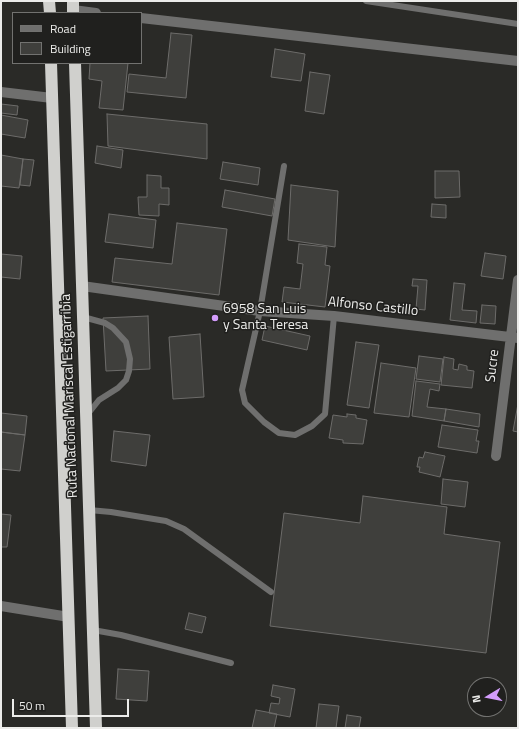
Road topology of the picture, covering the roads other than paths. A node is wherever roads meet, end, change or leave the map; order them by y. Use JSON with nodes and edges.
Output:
{"nodes":[{"id":1,"x":49,"y":1,"type":"edge"},
{"id":2,"x":366,"y":1,"type":"edge"},
{"id":3,"x":73,"y":8,"type":"edge"},
{"id":4,"x":50,"y":12,"type":"edge"},
{"id":5,"x":91,"y":12,"type":"edge"},
{"id":6,"x":142,"y":18,"type":"edge"},
{"id":7,"x":518,"y":24,"type":"edge"},
{"id":8,"x":518,"y":61,"type":"edge"},
{"id":9,"x":51,"y":64,"type":"edge"},
{"id":10,"x":75,"y":64,"type":"edge"},
{"id":11,"x":1,"y":92,"type":"edge"},
{"id":12,"x":52,"y":98,"type":"junction"},
{"id":13,"x":284,"y":166,"type":"dead end"},
{"id":14,"x":518,"y":280,"type":"edge"},
{"id":15,"x":82,"y":286,"type":"junction"},
{"id":16,"x":260,"y":311,"type":"junction"},
{"id":17,"x":334,"y":316,"type":"junction"},
{"id":18,"x":83,"y":317,"type":"junction"},
{"id":19,"x":514,"y":338,"type":"edge"},
{"id":20,"x":86,"y":416,"type":"junction"},
{"id":21,"x":496,"y":456,"type":"dead end"},
{"id":22,"x":89,"y":510,"type":"junction"},
{"id":23,"x":271,"y":592,"type":"dead end"},
{"id":24,"x":1,"y":606,"type":"edge"},
{"id":25,"x":69,"y":617,"type":"junction"},
{"id":26,"x":93,"y":630,"type":"junction"},
{"id":27,"x":231,"y":663,"type":"dead end"},
{"id":28,"x":72,"y":728,"type":"edge"},
{"id":29,"x":96,"y":728,"type":"edge"}],
"edges":[{"from":1,"to":4,"type":"highway"},
{"from":2,"to":7,"type":"lane"},
{"from":3,"to":5,"type":"street"},
{"from":6,"to":8,"type":"street"},
{"from":9,"to":12,"type":"highway","name":"Ruta Nacional Mariscal Estigarribia"},
{"from":10,"to":15,"type":"highway","name":"Ruta Nacional Mariscal Estigarribia"},
{"from":11,"to":12,"type":"street"},
{"from":12,"to":25,"type":"highway","name":"Ruta Nacional Mariscal Estigarribia"},
{"from":13,"to":16,"type":"lane"},
{"from":14,"to":19,"type":"street","name":"Sucre"},
{"from":15,"to":16,"type":"street","name":"Alfonso Castillo"},
{"from":15,"to":18,"type":"highway","name":"Ruta Nacional Mariscal Estigarribia"},
{"from":16,"to":17,"type":"street","name":"Alfonso Castillo"},
{"from":16,"to":17,"type":"lane"},
{"from":17,"to":19,"type":"street","name":"Alfonso Castillo"},
{"from":18,"to":20,"type":"highway","name":"Ruta Nacional Mariscal Estigarribia"},
{"from":18,"to":20,"type":"lane"},
{"from":19,"to":21,"type":"street","name":"Sucre"},
{"from":20,"to":22,"type":"highway","name":"Ruta Nacional Mariscal Estigarribia"},
{"from":22,"to":23,"type":"lane"},
{"from":22,"to":26,"type":"highway","name":"Ruta Nacional Mariscal Estigarribia"},
{"from":24,"to":25,"type":"street"},
{"from":25,"to":28,"type":"highway","name":"Ruta Nacional Mariscal Estigarribia"},
{"from":26,"to":27,"type":"lane"},
{"from":26,"to":29,"type":"highway","name":"Ruta Nacional Mariscal Estigarribia"}]}
